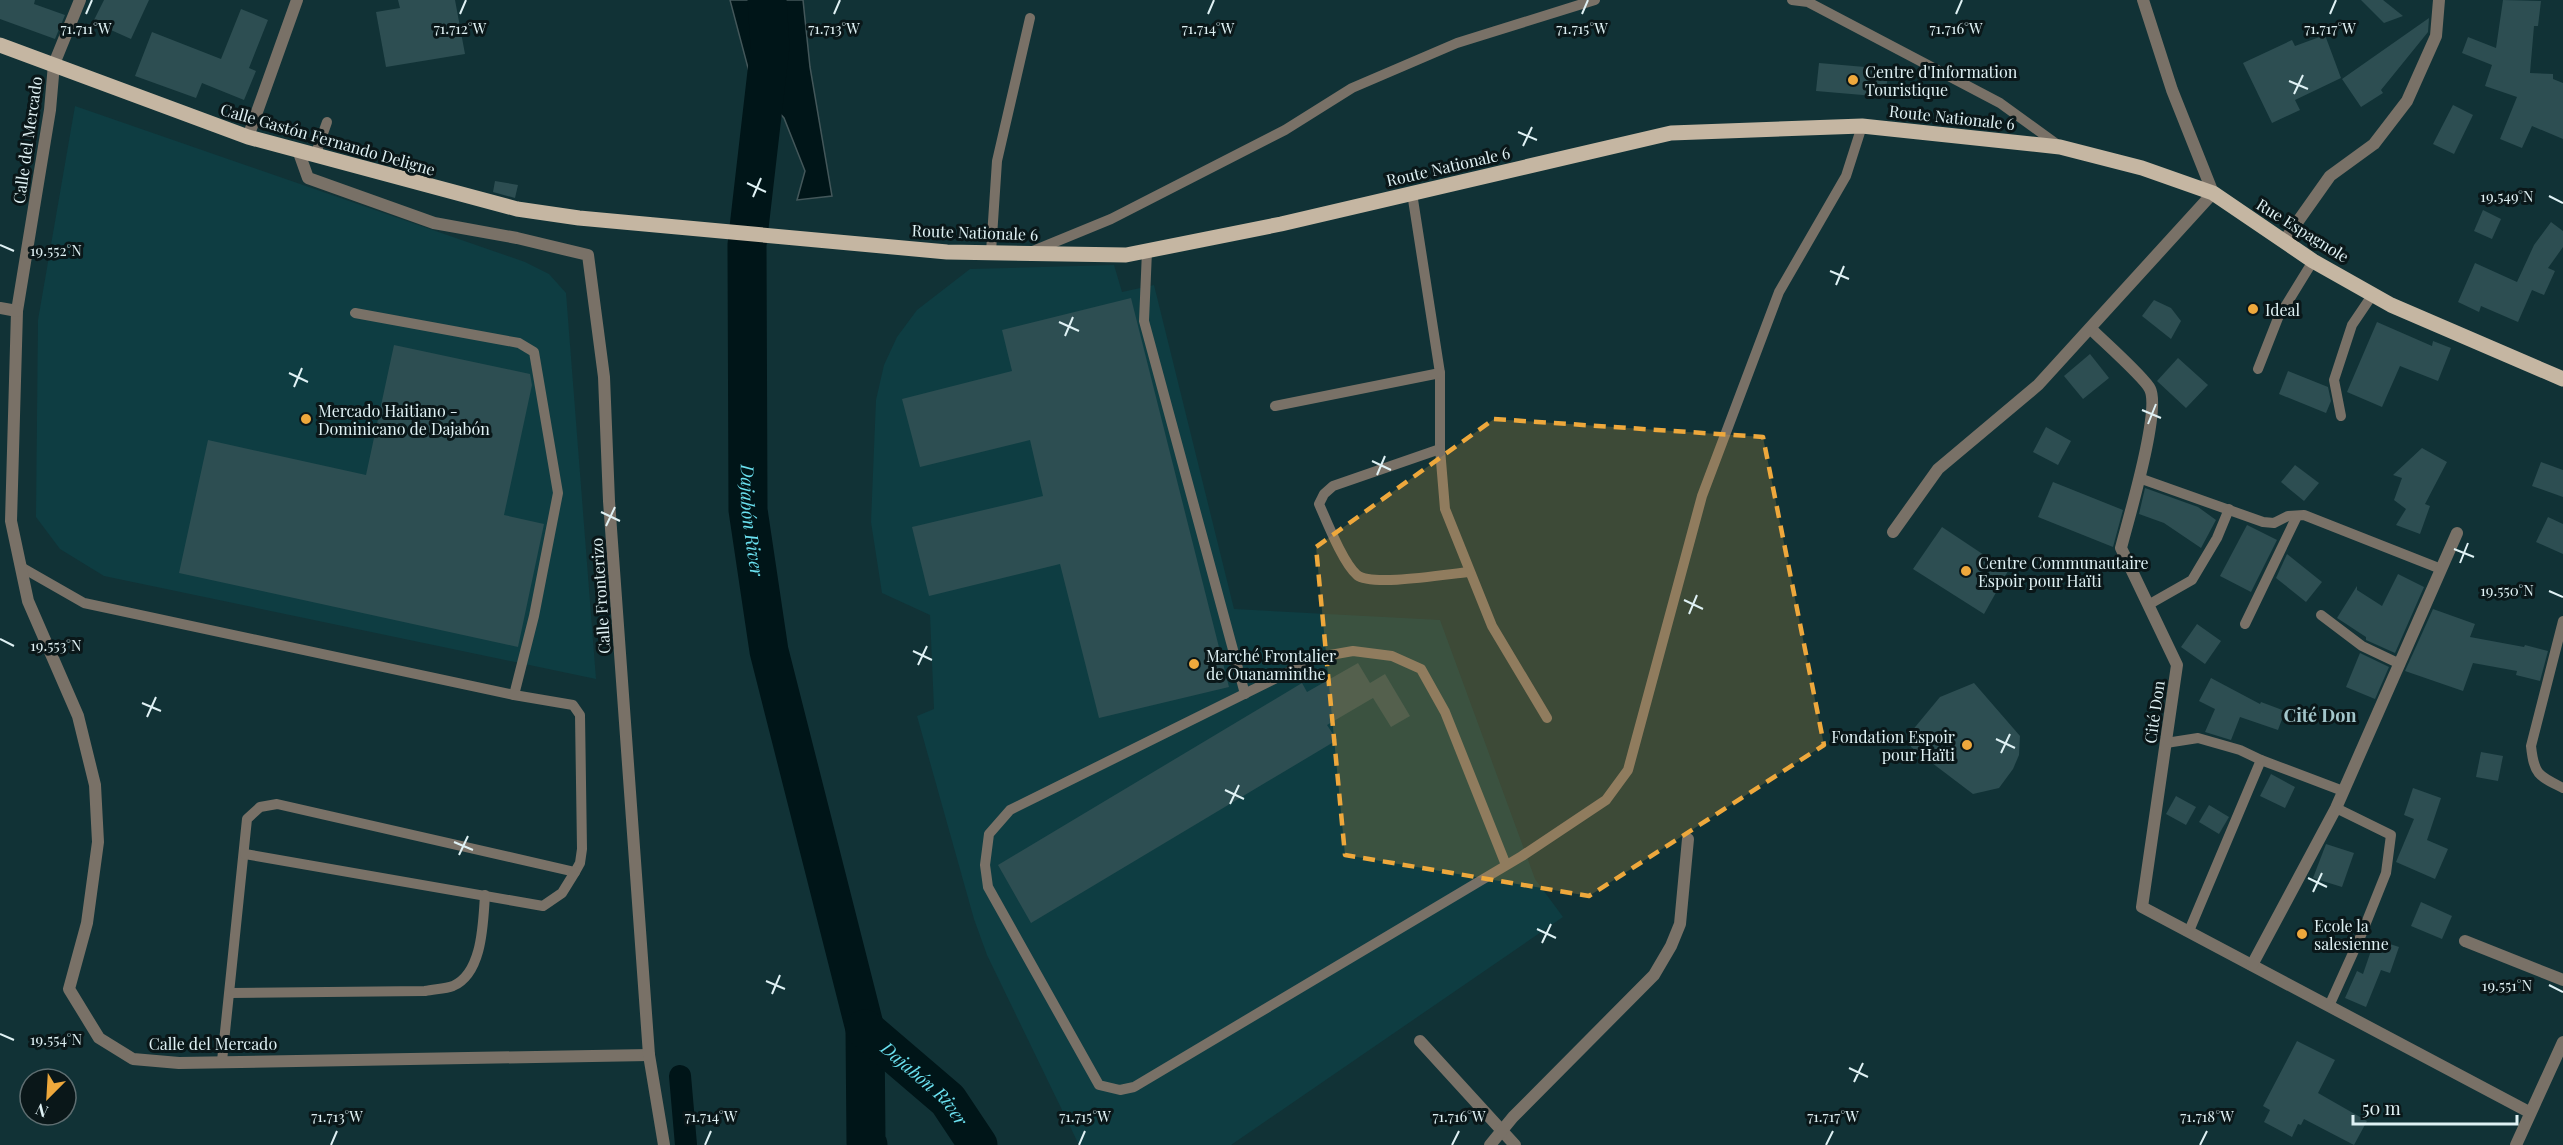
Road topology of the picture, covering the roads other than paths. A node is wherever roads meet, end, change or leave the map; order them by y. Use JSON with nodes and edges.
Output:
{"nodes":[{"id":1,"x":80,"y":0,"type":"edge"},
{"id":2,"x":297,"y":0,"type":"edge"},
{"id":3,"x":1595,"y":0,"type":"edge"},
{"id":4,"x":1792,"y":0,"type":"edge"},
{"id":5,"x":2143,"y":0,"type":"edge"},
{"id":6,"x":2439,"y":0,"type":"edge"},
{"id":7,"x":1030,"y":18,"type":"dead end"},
{"id":8,"x":0,"y":45,"type":"edge"},
{"id":9,"x":54,"y":64,"type":"junction"},
{"id":10,"x":327,"y":122,"type":"dead end"},
{"id":11,"x":1862,"y":126,"type":"junction"},
{"id":12,"x":248,"y":137,"type":"junction"},
{"id":13,"x":2061,"y":147,"type":"junction"},
{"id":14,"x":298,"y":150,"type":"junction"},
{"id":15,"x":315,"y":156,"type":"junction"},
{"id":16,"x":1412,"y":193,"type":"junction"},
{"id":17,"x":2213,"y":193,"type":"junction"},
{"id":18,"x":2283,"y":241,"type":"junction"},
{"id":19,"x":902,"y":248,"type":"joint"},
{"id":20,"x":1147,"y":251,"type":"junction"},
{"id":21,"x":990,"y":252,"type":"junction"},
{"id":22,"x":1030,"y":252,"type":"junction"},
{"id":23,"x":2313,"y":261,"type":"junction"},
{"id":24,"x":2373,"y":294,"type":"junction"},
{"id":25,"x":0,"y":308,"type":"edge"},
{"id":26,"x":18,"y":311,"type":"junction"},
{"id":27,"x":355,"y":313,"type":"dead end"},
{"id":28,"x":2091,"y":329,"type":"junction"},
{"id":29,"x":2258,"y":369,"type":"dead end"},
{"id":30,"x":1440,"y":373,"type":"junction"},
{"id":31,"x":2563,"y":379,"type":"edge"},
{"id":32,"x":1275,"y":406,"type":"dead end"},
{"id":33,"x":2341,"y":416,"type":"dead end"},
{"id":34,"x":1440,"y":449,"type":"junction"},
{"id":35,"x":2139,"y":478,"type":"junction"},
{"id":36,"x":2229,"y":509,"type":"junction"},
{"id":37,"x":2297,"y":516,"type":"junction"},
{"id":38,"x":1893,"y":532,"type":"dead end"},
{"id":39,"x":2457,"y":533,"type":"dead end"},
{"id":40,"x":21,"y":567,"type":"junction"},
{"id":41,"x":2441,"y":569,"type":"junction"},
{"id":42,"x":1468,"y":572,"type":"junction"},
{"id":43,"x":2148,"y":605,"type":"junction"},
{"id":44,"x":2321,"y":615,"type":"dead end"},
{"id":45,"x":2563,"y":621,"type":"edge"},
{"id":46,"x":2245,"y":624,"type":"dead end"},
{"id":47,"x":2400,"y":664,"type":"junction"},
{"id":48,"x":1245,"y":694,"type":"junction"},
{"id":49,"x":514,"y":695,"type":"junction"},
{"id":50,"x":1547,"y":718,"type":"dead end"},
{"id":51,"x":2166,"y":743,"type":"junction"},
{"id":52,"x":2261,"y":760,"type":"junction"},
{"id":53,"x":2563,"y":788,"type":"edge"},
{"id":54,"x":2343,"y":791,"type":"junction"},
{"id":55,"x":2336,"y":808,"type":"junction"},
{"id":56,"x":1688,"y":839,"type":"dead end"},
{"id":57,"x":244,"y":854,"type":"junction"},
{"id":58,"x":1506,"y":866,"type":"junction"},
{"id":59,"x":575,"y":872,"type":"junction"},
{"id":60,"x":485,"y":896,"type":"junction"},
{"id":61,"x":2189,"y":931,"type":"junction"},
{"id":62,"x":2465,"y":941,"type":"dead end"},
{"id":63,"x":2252,"y":965,"type":"junction"},
{"id":64,"x":2563,"y":980,"type":"edge"},
{"id":65,"x":230,"y":993,"type":"junction"},
{"id":66,"x":2329,"y":1006,"type":"junction"},
{"id":67,"x":1420,"y":1041,"type":"dead end"},
{"id":68,"x":2563,"y":1042,"type":"edge"},
{"id":69,"x":649,"y":1055,"type":"junction"},
{"id":70,"x":222,"y":1061,"type":"junction"},
{"id":71,"x":2529,"y":1112,"type":"junction"},
{"id":72,"x":1502,"y":1130,"type":"junction"},
{"id":73,"x":664,"y":1145,"type":"edge"},
{"id":74,"x":1490,"y":1145,"type":"edge"},
{"id":75,"x":1515,"y":1145,"type":"edge"},
{"id":76,"x":2516,"y":1145,"type":"edge"}],
"edges":[{"from":1,"to":9,"type":"street","name":"Calle del Mercado"},
{"from":2,"to":12,"type":"street"},
{"from":3,"to":22,"type":"lane"},
{"from":4,"to":13,"type":"lane"},
{"from":5,"to":17,"type":"street"},
{"from":6,"to":18,"type":"street"},
{"from":7,"to":21,"type":"lane"},
{"from":8,"to":9,"type":"main road","name":"Calle Gastón Fernando Deligne"},
{"from":9,"to":12,"type":"main road","name":"Calle Gastón Fernando Deligne"},
{"from":9,"to":26,"type":"street","name":"Calle del Mercado"},
{"from":10,"to":15,"type":"lane"},
{"from":11,"to":13,"type":"main road","name":"Route Nationale 6"},
{"from":11,"to":16,"type":"main road","name":"Route Nationale 6"},
{"from":11,"to":58,"type":"lane"},
{"from":12,"to":14,"type":"main road","name":"Calle Gastón Fernando Deligne"},
{"from":13,"to":17,"type":"main road","name":"Route Nationale 6"},
{"from":14,"to":15,"type":"main road","name":"Calle Gastón Fernando Deligne"},
{"from":14,"to":69,"type":"street","name":"Calle Fronterizo"},
{"from":15,"to":19,"type":"main road","name":"Calle Gastón Fernando Deligne"},
{"from":16,"to":20,"type":"main road","name":"Route Nationale 6"},
{"from":16,"to":30,"type":"lane"},
{"from":17,"to":18,"type":"main road","name":"Rue Espagnole"},
{"from":17,"to":28,"type":"street"},
{"from":18,"to":23,"type":"main road","name":"Rue Espagnole"},
{"from":19,"to":21,"type":"main road","name":"Route Nationale 6"},
{"from":20,"to":22,"type":"main road","name":"Route Nationale 6"},
{"from":20,"to":48,"type":"lane"},
{"from":21,"to":22,"type":"main road","name":"Route Nationale 6"},
{"from":23,"to":24,"type":"main road","name":"Rue Espagnole"},
{"from":23,"to":29,"type":"lane"},
{"from":24,"to":31,"type":"main road","name":"Rue Espagnole"},
{"from":24,"to":33,"type":"lane"},
{"from":25,"to":26,"type":"street"},
{"from":26,"to":40,"type":"street","name":"Calle del Mercado"},
{"from":27,"to":49,"type":"lane"},
{"from":28,"to":35,"type":"street","name":"Cité Don"},
{"from":28,"to":38,"type":"street"},
{"from":30,"to":32,"type":"lane"},
{"from":30,"to":34,"type":"lane"},
{"from":34,"to":42,"type":"lane"},
{"from":34,"to":42,"type":"lane"},
{"from":35,"to":36,"type":"lane"},
{"from":35,"to":43,"type":"street","name":"Cité Don"},
{"from":36,"to":37,"type":"lane"},
{"from":36,"to":43,"type":"lane"},
{"from":37,"to":41,"type":"lane"},
{"from":37,"to":46,"type":"lane"},
{"from":39,"to":41,"type":"street"},
{"from":40,"to":49,"type":"lane"},
{"from":40,"to":70,"type":"street","name":"Calle del Mercado"},
{"from":41,"to":47,"type":"street"},
{"from":42,"to":50,"type":"lane"},
{"from":43,"to":51,"type":"street","name":"Cité Don"},
{"from":44,"to":47,"type":"lane"},
{"from":45,"to":53,"type":"lane"},
{"from":47,"to":54,"type":"street"},
{"from":48,"to":58,"type":"lane"},
{"from":48,"to":58,"type":"lane"},
{"from":49,"to":59,"type":"lane"},
{"from":51,"to":52,"type":"lane"},
{"from":51,"to":61,"type":"street","name":"Cité Don"},
{"from":52,"to":54,"type":"lane"},
{"from":52,"to":61,"type":"lane"},
{"from":54,"to":55,"type":"street"},
{"from":55,"to":63,"type":"street"},
{"from":55,"to":66,"type":"lane"},
{"from":56,"to":72,"type":"street"},
{"from":57,"to":59,"type":"lane"},
{"from":57,"to":60,"type":"lane"},
{"from":57,"to":65,"type":"lane"},
{"from":59,"to":60,"type":"lane"},
{"from":60,"to":65,"type":"lane"},
{"from":61,"to":63,"type":"street","name":"Cité Don"},
{"from":62,"to":64,"type":"street"},
{"from":63,"to":66,"type":"street","name":"Cité Don"},
{"from":65,"to":70,"type":"lane"},
{"from":66,"to":71,"type":"street","name":"Cité Don"},
{"from":67,"to":72,"type":"street"},
{"from":68,"to":71,"type":"street"},
{"from":69,"to":70,"type":"street","name":"Calle del Mercado"},
{"from":69,"to":73,"type":"street","name":"Calle Fronterizo"},
{"from":71,"to":76,"type":"street"},
{"from":72,"to":74,"type":"street"},
{"from":72,"to":75,"type":"street"}]}
